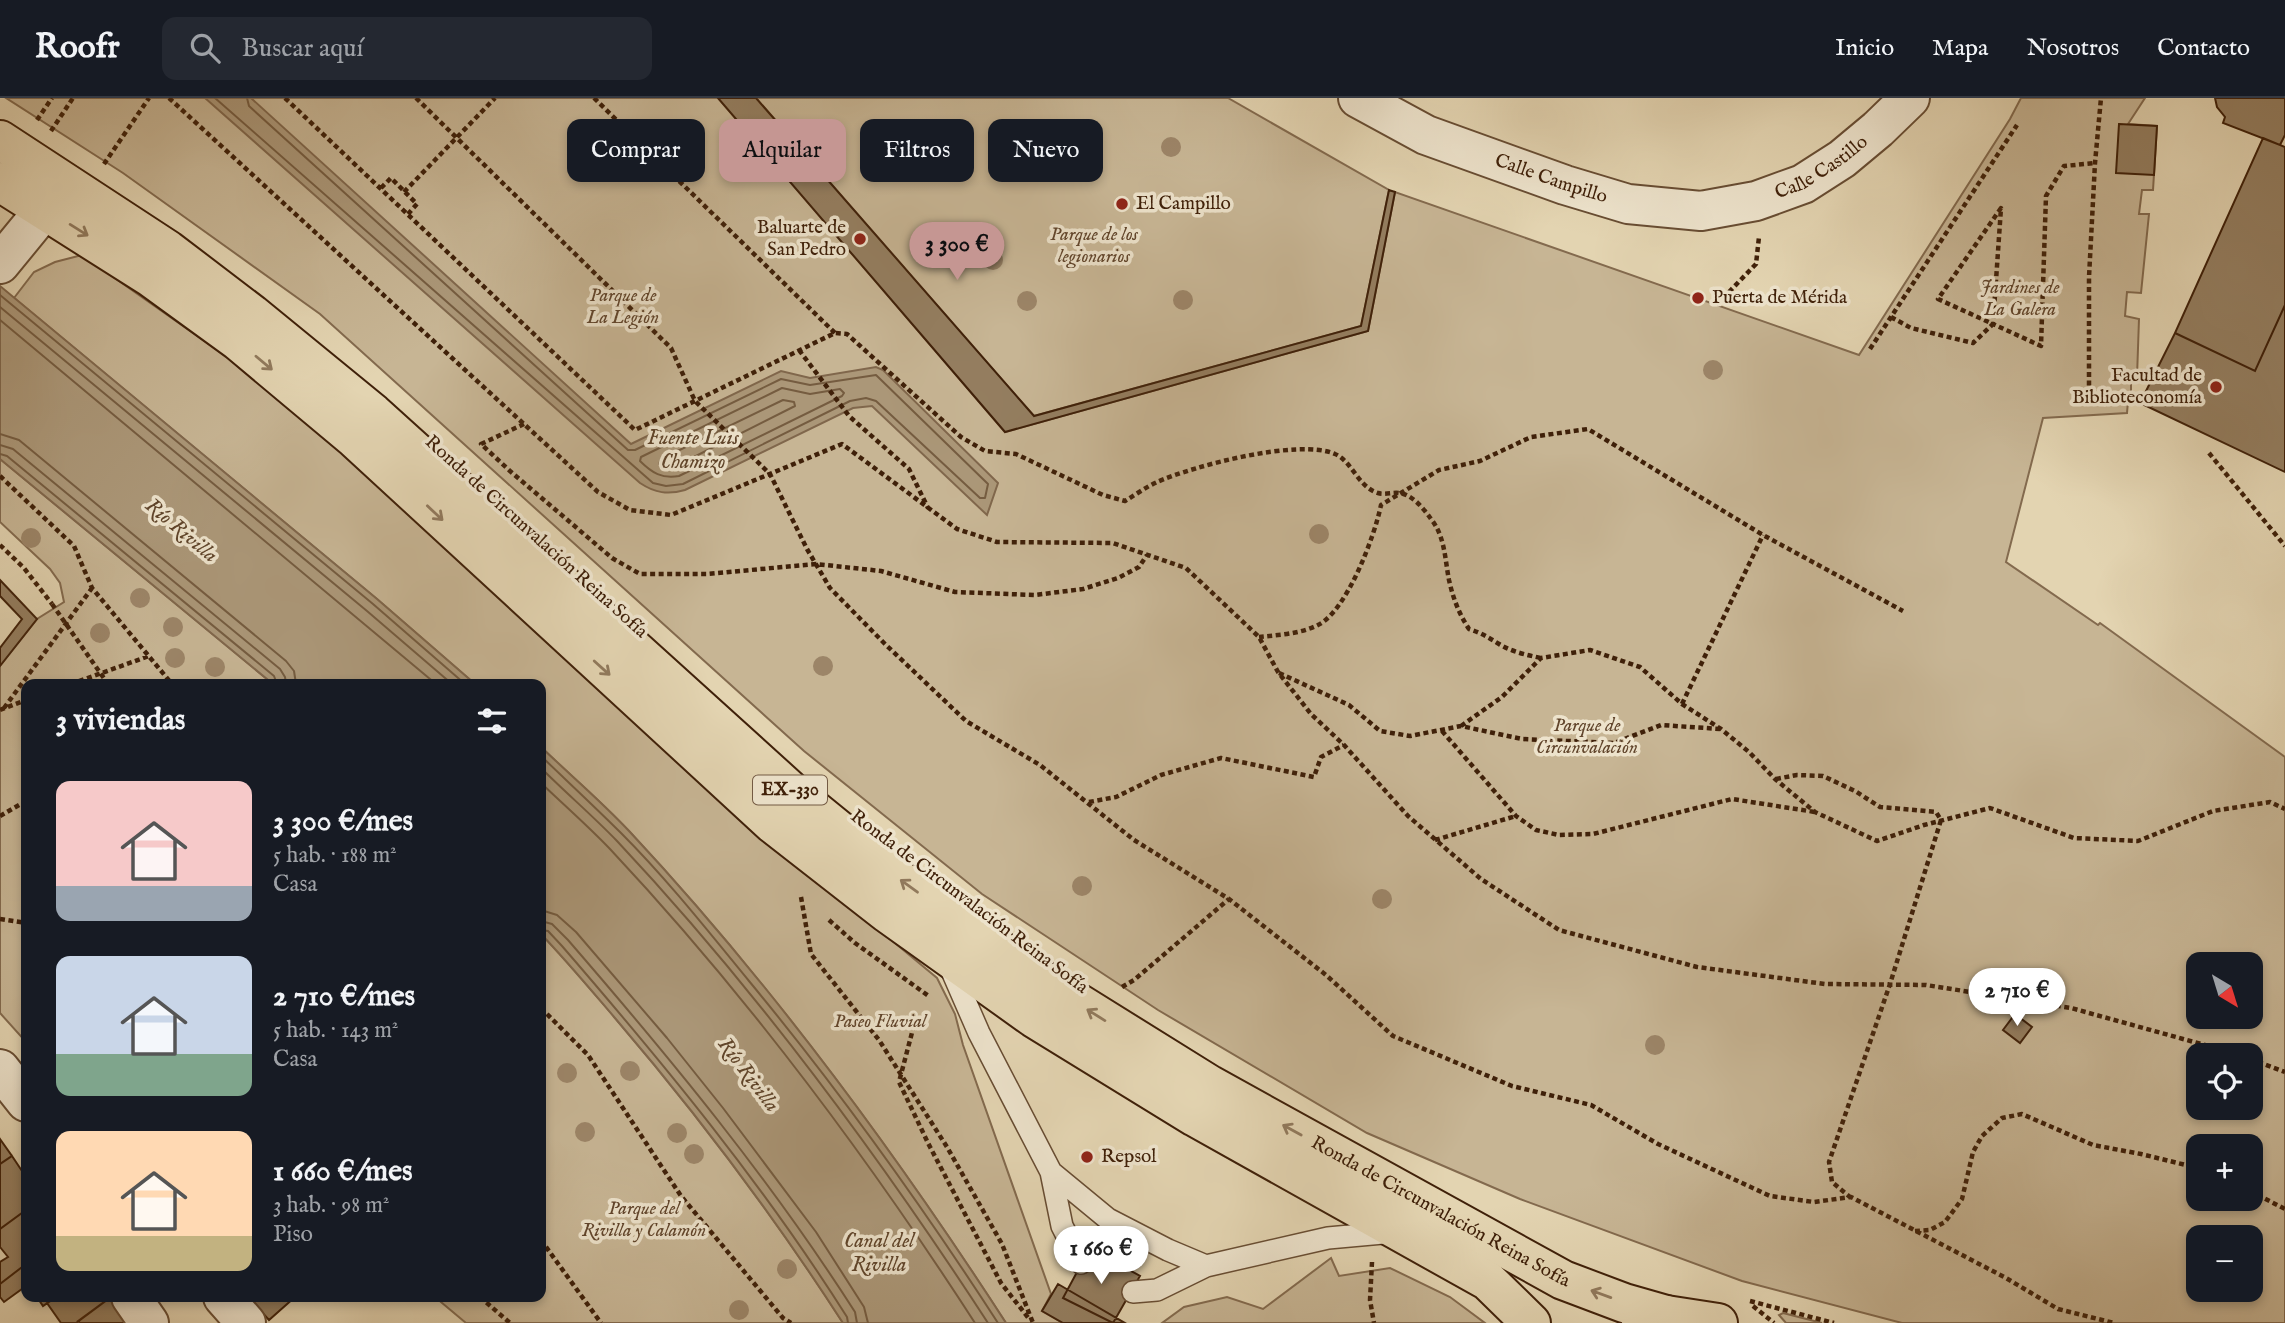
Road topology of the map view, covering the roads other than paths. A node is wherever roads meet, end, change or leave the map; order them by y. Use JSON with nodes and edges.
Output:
{"nodes":[{"id":1,"x":1358,"y":98,"type":"edge"},
{"id":2,"x":1910,"y":98,"type":"edge"},
{"id":3,"x":1408,"y":112,"type":"edge"},
{"id":4,"x":17,"y":133,"type":"edge"},
{"id":5,"x":0,"y":182,"type":"edge"},
{"id":6,"x":45,"y":209,"type":"junction"},
{"id":7,"x":1757,"y":219,"type":"joint"},
{"id":8,"x":0,"y":264,"type":"edge"},
{"id":9,"x":944,"y":954,"type":"junction"},
{"id":10,"x":0,"y":1069,"type":"edge"},
{"id":11,"x":21,"y":1096,"type":"edge"},
{"id":12,"x":1051,"y":1172,"type":"junction"},
{"id":13,"x":1382,"y":1233,"type":"junction"},
{"id":14,"x":1081,"y":1263,"type":"dead end"},
{"id":15,"x":1206,"y":1266,"type":"junction"},
{"id":16,"x":1133,"y":1292,"type":"dead end"},
{"id":17,"x":134,"y":1302,"type":"edge"},
{"id":18,"x":227,"y":1302,"type":"edge"},
{"id":19,"x":1732,"y":1312,"type":"edge"},
{"id":20,"x":1651,"y":1319,"type":"edge"},
{"id":21,"x":149,"y":1323,"type":"edge"},
{"id":22,"x":246,"y":1323,"type":"edge"},
{"id":23,"x":1531,"y":1323,"type":"edge"}],
"edges":[{"from":1,"to":3,"type":"street","name":"Calle Campillo"},
{"from":2,"to":7,"type":"street","name":"Calle Castillo"},
{"from":3,"to":7,"type":"street","name":"Calle Campillo"},
{"from":20,"to":4,"type":"main road","name":"Ronda de Circunvalación Reina Sofía","number":"EX-330","one_way":true},
{"from":5,"to":6,"type":"main road","name":"Ronda de Circunvalación Reina Sofía","number":"EX-330"},
{"from":6,"to":8,"type":"street"},
{"from":6,"to":9,"type":"main road","name":"Ronda de Circunvalación Reina Sofía","number":"EX-330","one_way":true},
{"from":9,"to":12,"type":"lane"},
{"from":9,"to":13,"type":"main road","name":"Ronda de Circunvalación Reina Sofía","number":"EX-330"},
{"from":10,"to":11,"type":"street"},
{"from":12,"to":14,"type":"lane"},
{"from":12,"to":15,"type":"lane"},
{"from":13,"to":15,"type":"lane"},
{"from":13,"to":23,"type":"main road","name":"Ronda de Circunvalación Reina Sofía","number":"EX-330"},
{"from":15,"to":16,"type":"lane"},
{"from":17,"to":21,"type":"street"},
{"from":18,"to":22,"type":"street"},
{"from":19,"to":20,"type":"main road","name":"Ronda de Circunvalación Reina Sofía","number":"EX-330"}]}
